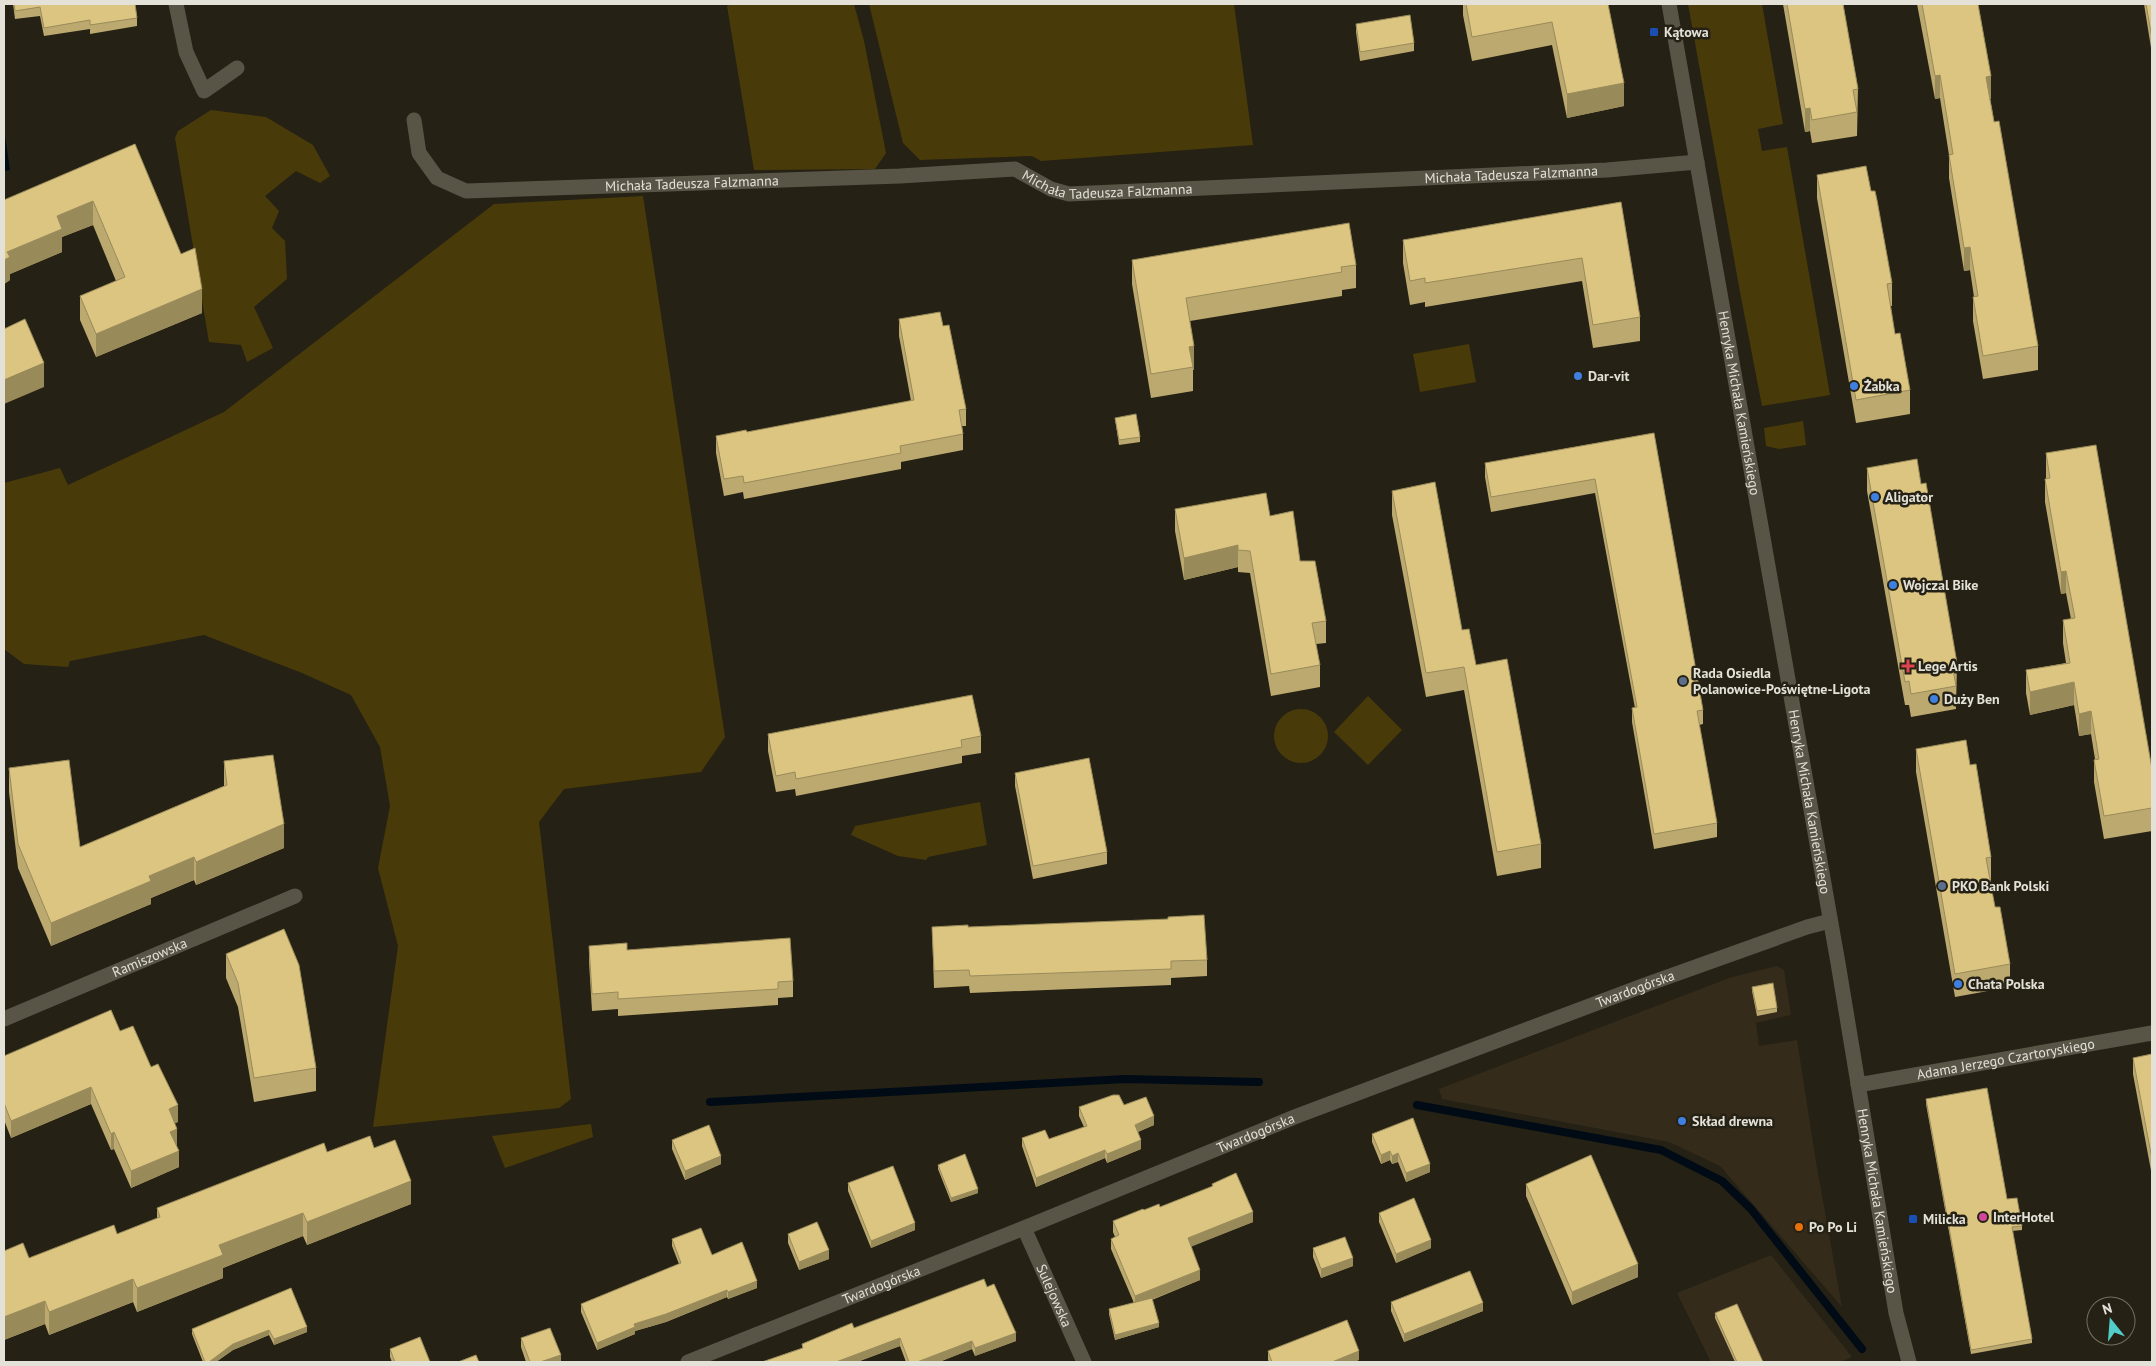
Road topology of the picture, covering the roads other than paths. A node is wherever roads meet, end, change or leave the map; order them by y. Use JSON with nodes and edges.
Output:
{"nodes":[{"id":1,"x":176,"y":4,"type":"edge"},
{"id":2,"x":1668,"y":4,"type":"edge"},
{"id":3,"x":237,"y":68,"type":"dead end"},
{"id":4,"x":414,"y":120,"type":"dead end"},
{"id":5,"x":1697,"y":162,"type":"junction"},
{"id":6,"x":295,"y":896,"type":"dead end"},
{"id":7,"x":1830,"y":921,"type":"junction"},
{"id":8,"x":4,"y":1019,"type":"edge"},
{"id":9,"x":2152,"y":1033,"type":"edge"},
{"id":10,"x":1858,"y":1085,"type":"junction"},
{"id":11,"x":1024,"y":1228,"type":"junction"},
{"id":12,"x":688,"y":1362,"type":"edge"},
{"id":13,"x":1084,"y":1362,"type":"edge"},
{"id":14,"x":1906,"y":1362,"type":"edge"}],
"edges":[{"from":1,"to":3,"type":"street"},
{"from":2,"to":5,"type":"street","name":"Henryka Michała Kamieńskiego"},
{"from":4,"to":5,"type":"street","name":"Michała Tadeusza Falzmanna"},
{"from":5,"to":7,"type":"street","name":"Henryka Michała Kamieńskiego"},
{"from":6,"to":8,"type":"street","name":"Ramiszowska"},
{"from":7,"to":10,"type":"street","name":"Henryka Michała Kamieńskiego"},
{"from":7,"to":11,"type":"street","name":"Twardogórska"},
{"from":9,"to":10,"type":"street","name":"Adama Jerzego Czartoryskiego"},
{"from":10,"to":14,"type":"street","name":"Henryka Michała Kamieńskiego"},
{"from":11,"to":12,"type":"street","name":"Twardogórska"},
{"from":11,"to":13,"type":"street","name":"Sulejowska"}]}
